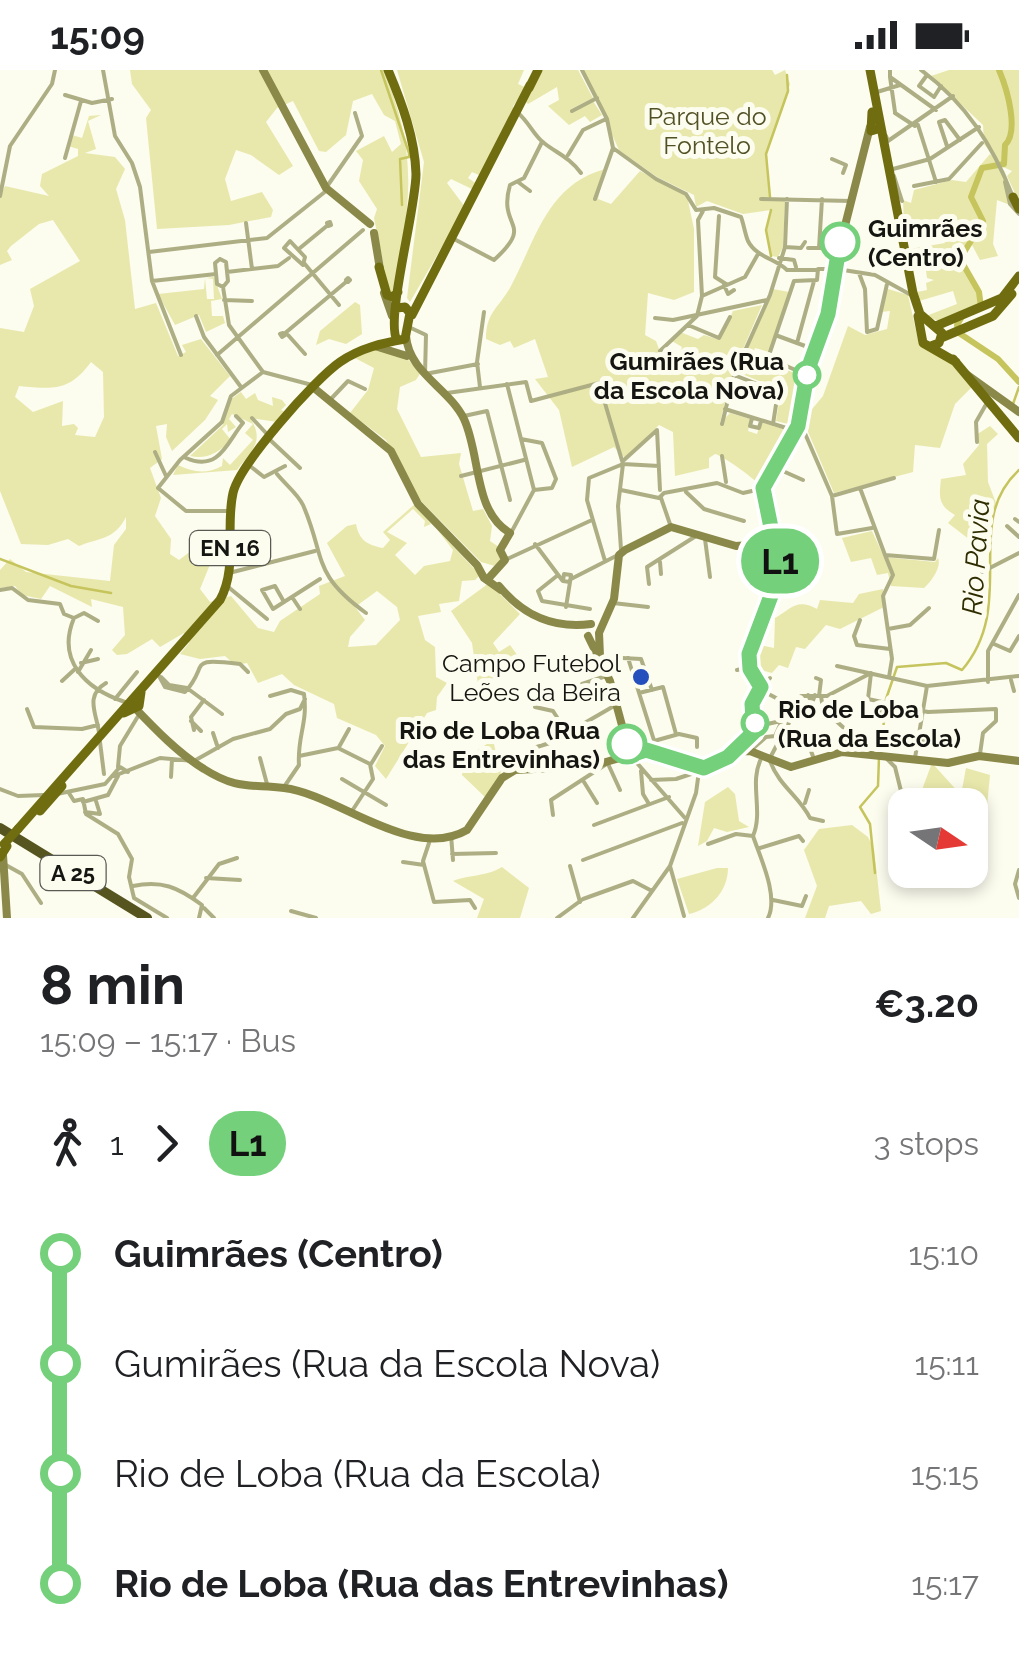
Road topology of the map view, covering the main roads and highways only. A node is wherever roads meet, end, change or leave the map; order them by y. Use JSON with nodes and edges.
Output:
{"nodes":[{"id":1,"x":390,"y":70,"type":"edge"},
{"id":2,"x":538,"y":70,"type":"edge"},
{"id":3,"x":868,"y":70,"type":"edge"},
{"id":4,"x":875,"y":131,"type":"junction"},
{"id":5,"x":379,"y":268,"type":"road end"},
{"id":6,"x":403,"y":270,"type":"junction"},
{"id":7,"x":1019,"y":276,"type":"edge"},
{"id":8,"x":1019,"y":284,"type":"edge"},
{"id":9,"x":401,"y":321,"type":"junction"},
{"id":10,"x":929,"y":327,"type":"junction"},
{"id":11,"x":941,"y":339,"type":"junction"},
{"id":12,"x":931,"y":346,"type":"junction"},
{"id":13,"x":956,"y":362,"type":"junction"},
{"id":14,"x":1019,"y":438,"type":"edge"},
{"id":15,"x":131,"y":703,"type":"junction"},
{"id":16,"x":98,"y":744,"type":"junction"},
{"id":17,"x":2,"y":850,"type":"edge"},
{"id":18,"x":139,"y":918,"type":"edge"},
{"id":19,"x":147,"y":918,"type":"edge"}],
"edges":[{"from":1,"to":6,"type":"main road"},
{"from":1,"to":9,"type":"main road"},
{"from":2,"to":9,"type":"main road"},
{"from":3,"to":4,"type":"main road"},
{"from":4,"to":10,"type":"main road"},
{"from":4,"to":10,"type":"main road"},
{"from":5,"to":6,"type":"main road"},
{"from":6,"to":9,"type":"main road"},
{"from":7,"to":10,"type":"main road"},
{"from":8,"to":11,"type":"main road"},
{"from":9,"to":15,"type":"main road","number":"EN 16"},
{"from":10,"to":11,"type":"main road"},
{"from":10,"to":12,"type":"main road"},
{"from":11,"to":12,"type":"main road"},
{"from":11,"to":13,"type":"main road"},
{"from":12,"to":13,"type":"main road"},
{"from":13,"to":14,"type":"main road"},
{"from":15,"to":16,"type":"main road","number":"EN 16"},
{"from":15,"to":16,"type":"main road","number":"EN 16"},
{"from":16,"to":17,"type":"main road","number":"EN 16","bridge":true},
{"from":17,"to":18,"type":"highway","number":"A 25"},
{"from":17,"to":19,"type":"highway","number":"A 25"}]}
